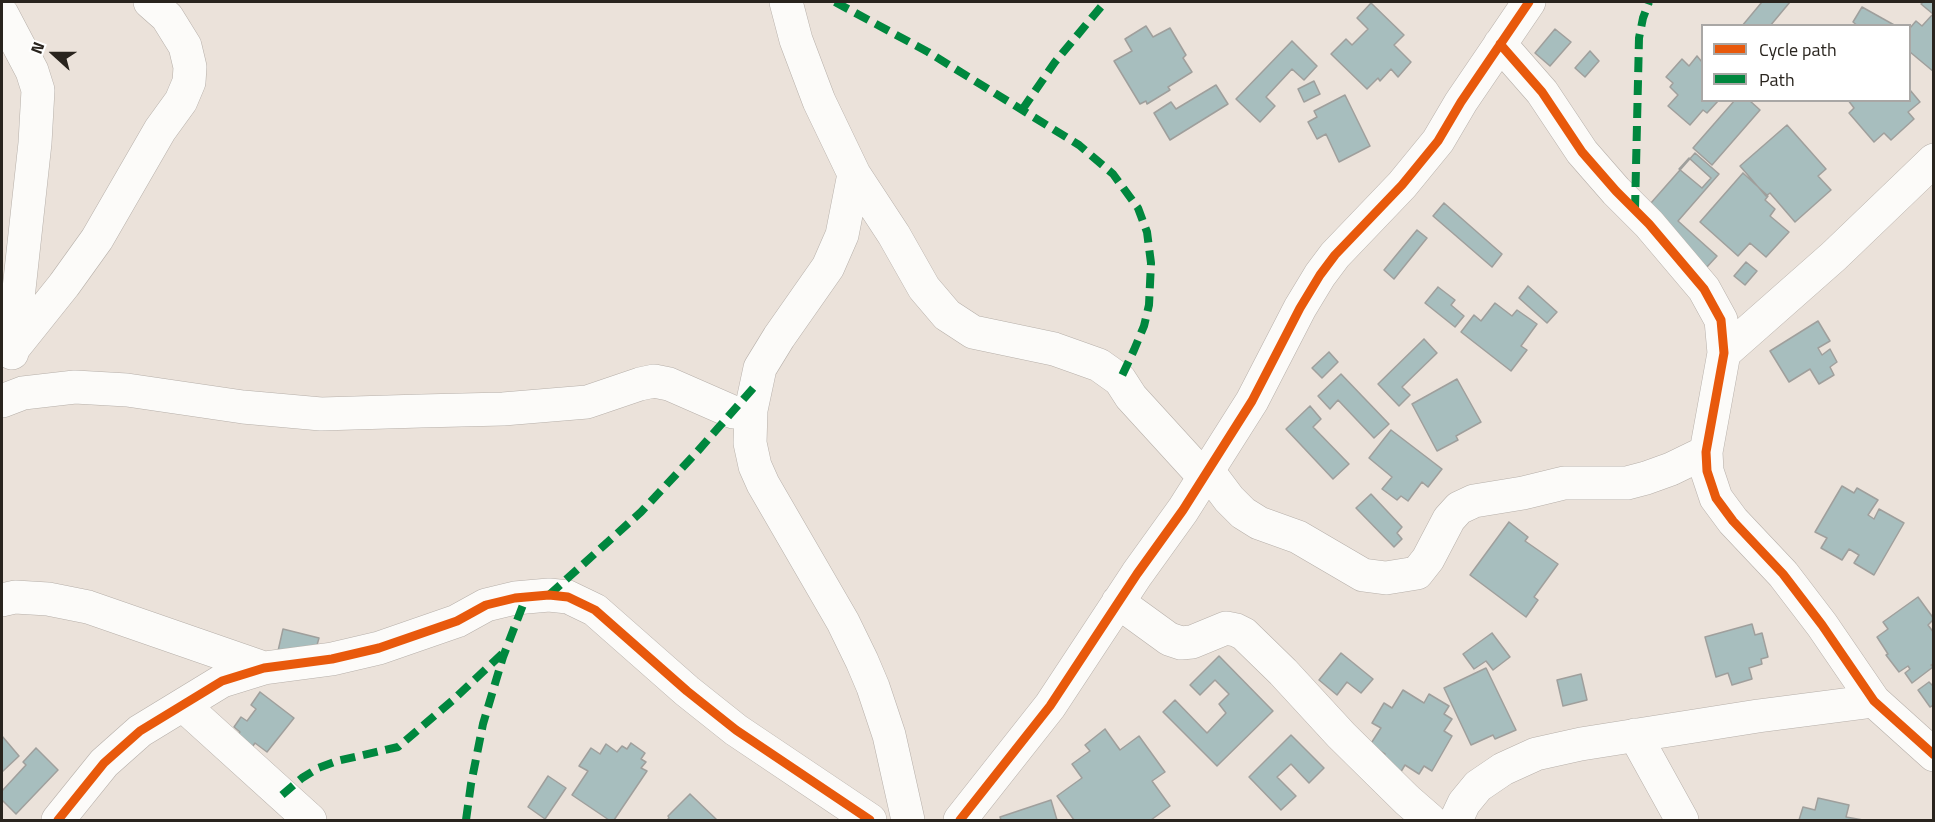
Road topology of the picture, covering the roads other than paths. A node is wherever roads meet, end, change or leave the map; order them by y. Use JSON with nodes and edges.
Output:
{"nodes":[{"id":1,"x":150,"y":2,"type":"edge"},
{"id":2,"x":786,"y":2,"type":"edge"},
{"id":3,"x":1529,"y":2,"type":"edge"},
{"id":4,"x":2,"y":14,"type":"edge"},
{"id":5,"x":1500,"y":44,"type":"junction"},
{"id":6,"x":854,"y":174,"type":"junction"},
{"id":7,"x":1928,"y":177,"type":"edge"},
{"id":8,"x":12,"y":350,"type":"junction"},
{"id":9,"x":1724,"y":353,"type":"junction"},
{"id":10,"x":4,"y":400,"type":"edge"},
{"id":11,"x":733,"y":412,"type":"dead end"},
{"id":12,"x":1706,"y":452,"type":"junction"},
{"id":13,"x":1206,"y":474,"type":"junction"},
{"id":14,"x":2,"y":600,"type":"edge"},
{"id":15,"x":1118,"y":602,"type":"junction"},
{"id":16,"x":264,"y":668,"type":"junction"},
{"id":17,"x":1874,"y":701,"type":"junction"},
{"id":18,"x":183,"y":705,"type":"junction"},
{"id":19,"x":1635,"y":735,"type":"junction"},
{"id":20,"x":1934,"y":755,"type":"edge"},
{"id":21,"x":58,"y":820,"type":"edge"},
{"id":22,"x":310,"y":820,"type":"edge"},
{"id":23,"x":870,"y":820,"type":"edge"},
{"id":24,"x":908,"y":820,"type":"edge"},
{"id":25,"x":960,"y":820,"type":"edge"},
{"id":26,"x":1430,"y":820,"type":"edge"},
{"id":27,"x":1456,"y":820,"type":"edge"},
{"id":28,"x":1682,"y":820,"type":"edge"}],
"edges":[{"from":1,"to":8,"type":"street"},
{"from":2,"to":6,"type":"street"},
{"from":3,"to":5,"type":"street"},
{"from":4,"to":8,"type":"street"},
{"from":5,"to":9,"type":"street"},
{"from":5,"to":13,"type":"street"},
{"from":6,"to":13,"type":"street"},
{"from":6,"to":24,"type":"street"},
{"from":7,"to":9,"type":"street"},
{"from":8,"to":10,"type":"street"},
{"from":9,"to":12,"type":"street"},
{"from":10,"to":11,"type":"street"},
{"from":12,"to":13,"type":"street"},
{"from":12,"to":17,"type":"street"},
{"from":13,"to":15,"type":"street"},
{"from":14,"to":16,"type":"street"},
{"from":15,"to":25,"type":"street"},
{"from":15,"to":26,"type":"street"},
{"from":16,"to":18,"type":"street"},
{"from":16,"to":23,"type":"street"},
{"from":17,"to":19,"type":"street"},
{"from":17,"to":20,"type":"street"},
{"from":18,"to":21,"type":"street"},
{"from":18,"to":22,"type":"street"},
{"from":19,"to":27,"type":"street"},
{"from":19,"to":28,"type":"street"}]}
